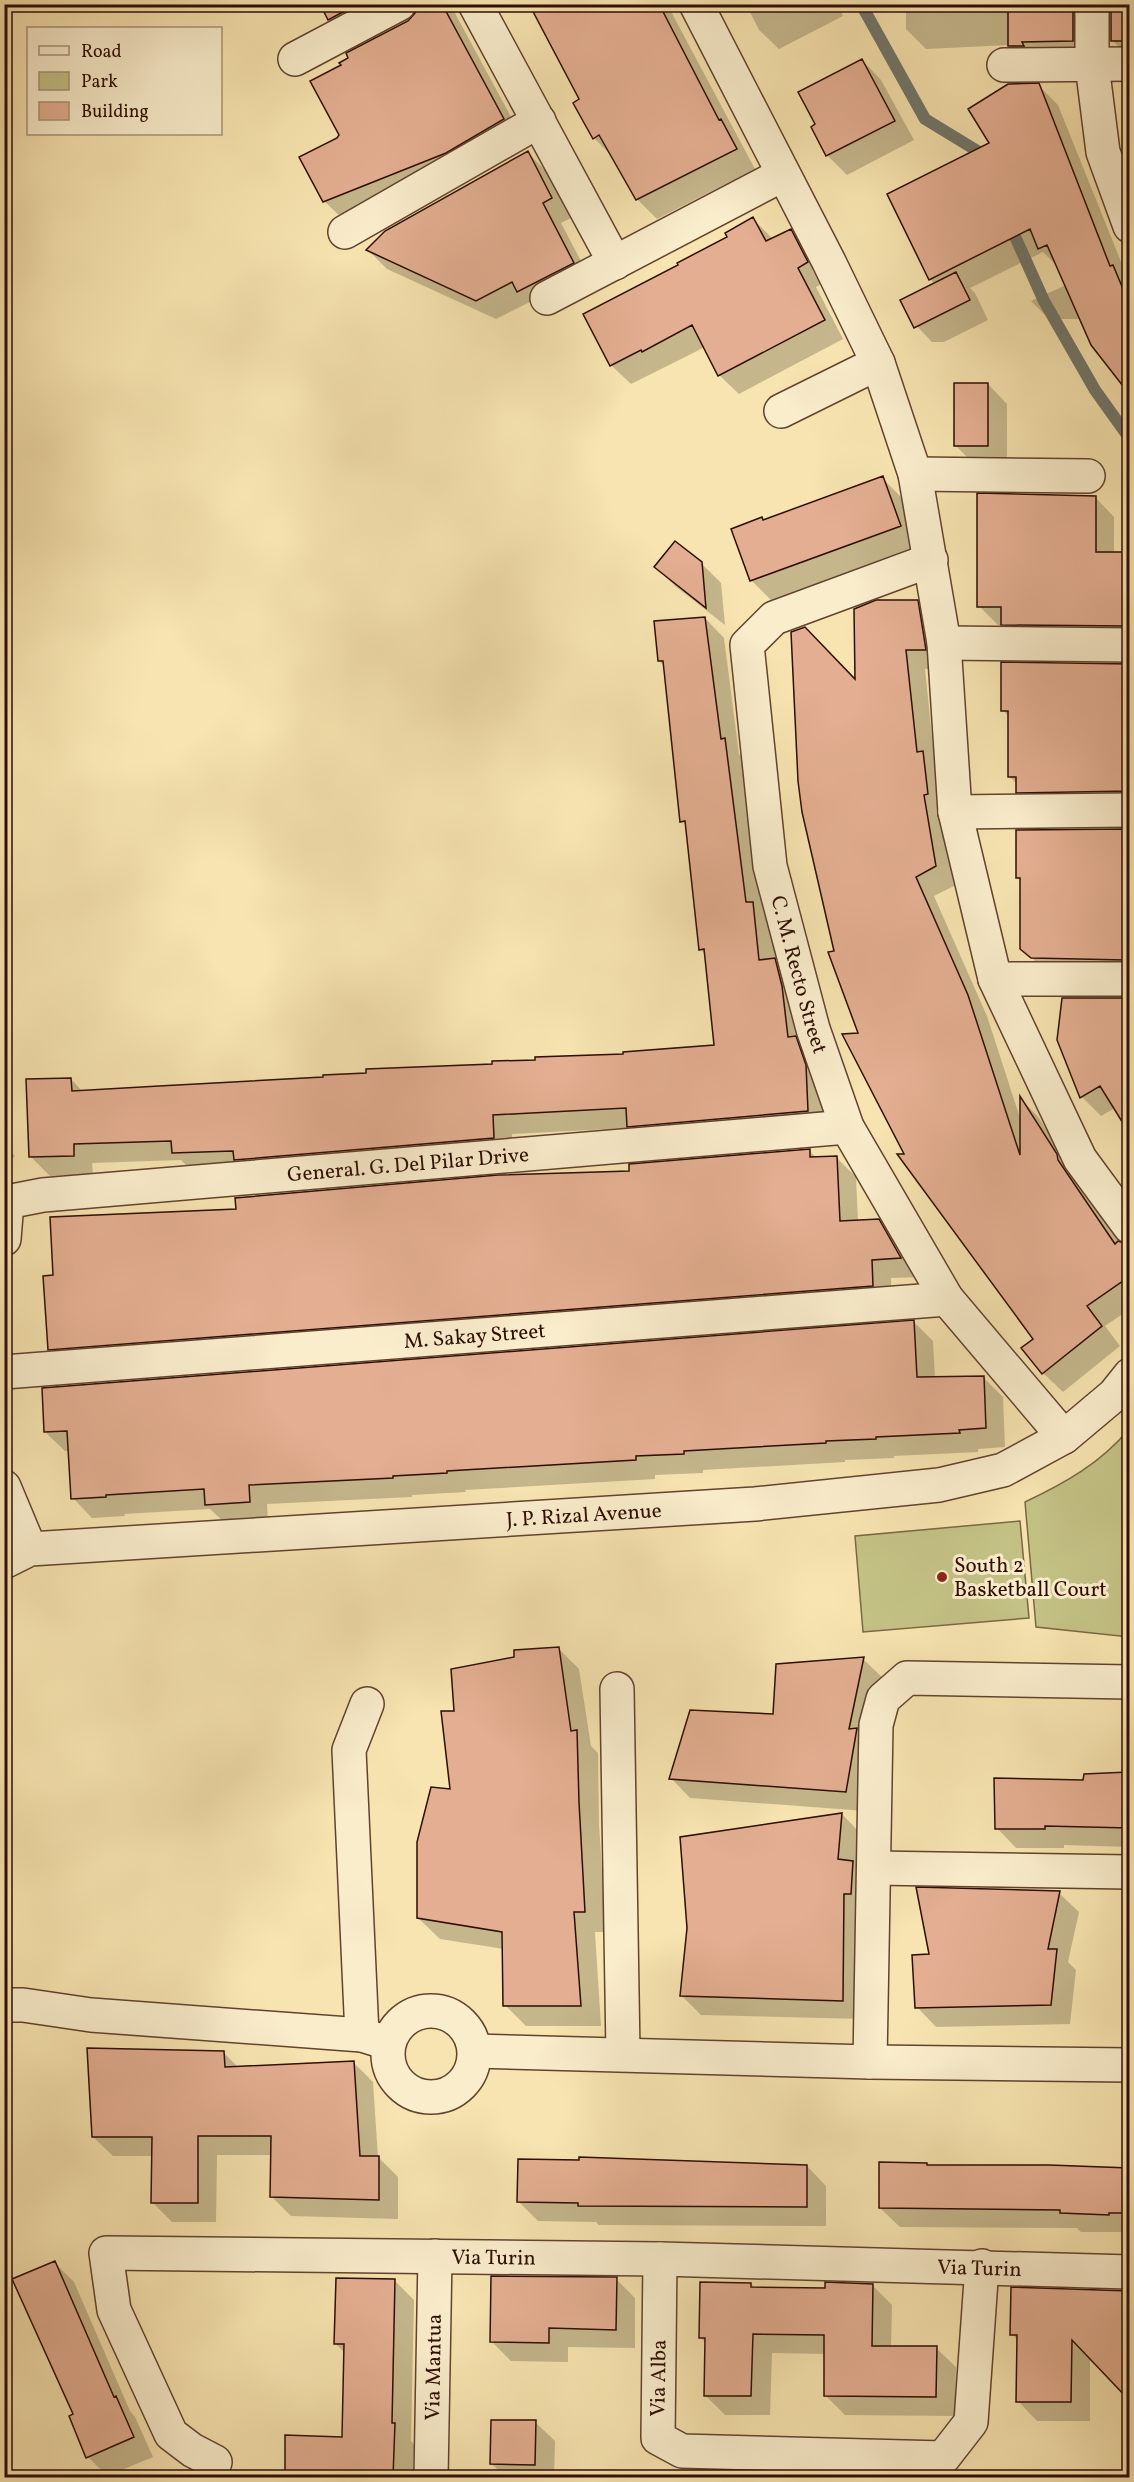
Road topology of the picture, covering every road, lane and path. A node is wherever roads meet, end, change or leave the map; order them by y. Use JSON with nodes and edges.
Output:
{"nodes":[{"id":1,"x":399,"y":4,"type":"edge"},
{"id":2,"x":475,"y":4,"type":"edge"},
{"id":3,"x":696,"y":4,"type":"edge"},
{"id":4,"x":1092,"y":4,"type":"edge"},
{"id":5,"x":295,"y":58,"type":"dead end"},
{"id":6,"x":1092,"y":64,"type":"junction"},
{"id":7,"x":1130,"y":64,"type":"edge"},
{"id":8,"x":1004,"y":65,"type":"dead end"},
{"id":9,"x":539,"y":121,"type":"junction"},
{"id":10,"x":782,"y":175,"type":"junction"},
{"id":11,"x":1130,"y":226,"type":"edge"},
{"id":12,"x":345,"y":232,"type":"dead end"},
{"id":13,"x":615,"y":263,"type":"junction"},
{"id":14,"x":547,"y":298,"type":"dead end"},
{"id":15,"x":878,"y":363,"type":"junction"},
{"id":16,"x":781,"y":411,"type":"dead end"},
{"id":17,"x":915,"y":474,"type":"junction"},
{"id":18,"x":1088,"y":476,"type":"dead end"},
{"id":19,"x":931,"y":560,"type":"junction"},
{"id":20,"x":944,"y":643,"type":"junction"},
{"id":21,"x":1130,"y":645,"type":"edge"},
{"id":22,"x":1130,"y":810,"type":"edge"},
{"id":23,"x":955,"y":812,"type":"junction"},
{"id":24,"x":995,"y":979,"type":"junction"},
{"id":25,"x":1130,"y":979,"type":"edge"},
{"id":26,"x":847,"y":1127,"type":"junction"},
{"id":27,"x":1130,"y":1227,"type":"edge"},
{"id":28,"x":4,"y":1239,"type":"edge"},
{"id":29,"x":947,"y":1299,"type":"junction"},
{"id":30,"x":4,"y":1372,"type":"edge"},
{"id":31,"x":1130,"y":1375,"type":"edge"},
{"id":32,"x":1064,"y":1437,"type":"junction"},
{"id":33,"x":4,"y":1486,"type":"edge"},
{"id":34,"x":17,"y":1555,"type":"edge"},
{"id":35,"x":1130,"y":1682,"type":"edge"},
{"id":36,"x":617,"y":1689,"type":"dead end"},
{"id":37,"x":368,"y":1704,"type":"dead end"},
{"id":38,"x":874,"y":1868,"type":"junction"},
{"id":39,"x":1130,"y":1872,"type":"edge"},
{"id":40,"x":11,"y":2002,"type":"edge"},
{"id":41,"x":375,"y":2039,"type":"junction"},
{"id":42,"x":476,"y":2050,"type":"junction"},
{"id":43,"x":623,"y":2053,"type":"junction"},
{"id":44,"x":870,"y":2062,"type":"junction"},
{"id":45,"x":1130,"y":2065,"type":"edge"},
{"id":46,"x":435,"y":2256,"type":"junction"},
{"id":47,"x":660,"y":2259,"type":"junction"},
{"id":48,"x":982,"y":2266,"type":"junction"},
{"id":49,"x":1130,"y":2272,"type":"edge"},
{"id":50,"x":215,"y":2462,"type":"dead end"},
{"id":51,"x":431,"y":2478,"type":"edge"}],
"edges":[{"from":1,"to":5,"type":"street"},
{"from":2,"to":9,"type":"street"},
{"from":3,"to":10,"type":"street"},
{"from":4,"to":6,"type":"street"},
{"from":6,"to":7,"type":"street"},
{"from":6,"to":8,"type":"street"},
{"from":6,"to":11,"type":"street"},
{"from":9,"to":12,"type":"street"},
{"from":9,"to":13,"type":"street"},
{"from":10,"to":13,"type":"street"},
{"from":10,"to":15,"type":"street"},
{"from":13,"to":14,"type":"street"},
{"from":15,"to":16,"type":"street"},
{"from":15,"to":17,"type":"street"},
{"from":17,"to":18,"type":"street"},
{"from":17,"to":19,"type":"street"},
{"from":19,"to":20,"type":"street"},
{"from":19,"to":26,"type":"street","name":"C. M. Recto Street"},
{"from":20,"to":21,"type":"street"},
{"from":20,"to":23,"type":"street"},
{"from":22,"to":23,"type":"street"},
{"from":23,"to":24,"type":"street"},
{"from":24,"to":25,"type":"street"},
{"from":24,"to":27,"type":"street"},
{"from":26,"to":28,"type":"street","name":"General. G. Del Pilar Drive"},
{"from":26,"to":29,"type":"street","name":"C. M. Recto Street"},
{"from":29,"to":30,"type":"street","name":"M. Sakay Street"},
{"from":29,"to":32,"type":"street","name":"C. M. Recto Street"},
{"from":31,"to":32,"type":"street","name":"J. P. Rizal Avenue"},
{"from":32,"to":34,"type":"street","name":"J. P. Rizal Avenue"},
{"from":33,"to":34,"type":"street"},
{"from":35,"to":38,"type":"street"},
{"from":36,"to":43,"type":"street"},
{"from":37,"to":41,"type":"street"},
{"from":38,"to":39,"type":"street"},
{"from":38,"to":44,"type":"street"},
{"from":40,"to":41,"type":"street"},
{"from":41,"to":42,"type":"street"},
{"from":41,"to":42,"type":"street"},
{"from":42,"to":43,"type":"street"},
{"from":43,"to":44,"type":"street"},
{"from":44,"to":45,"type":"street"},
{"from":46,"to":47,"type":"street","name":"Via Turin"},
{"from":46,"to":50,"type":"street","name":"Via Turin"},
{"from":46,"to":51,"type":"street","name":"Via Mantua"},
{"from":47,"to":48,"type":"street","name":"Via Turin"},
{"from":47,"to":48,"type":"street","name":"Via Alba"},
{"from":48,"to":49,"type":"street","name":"Via Turin"}]}
